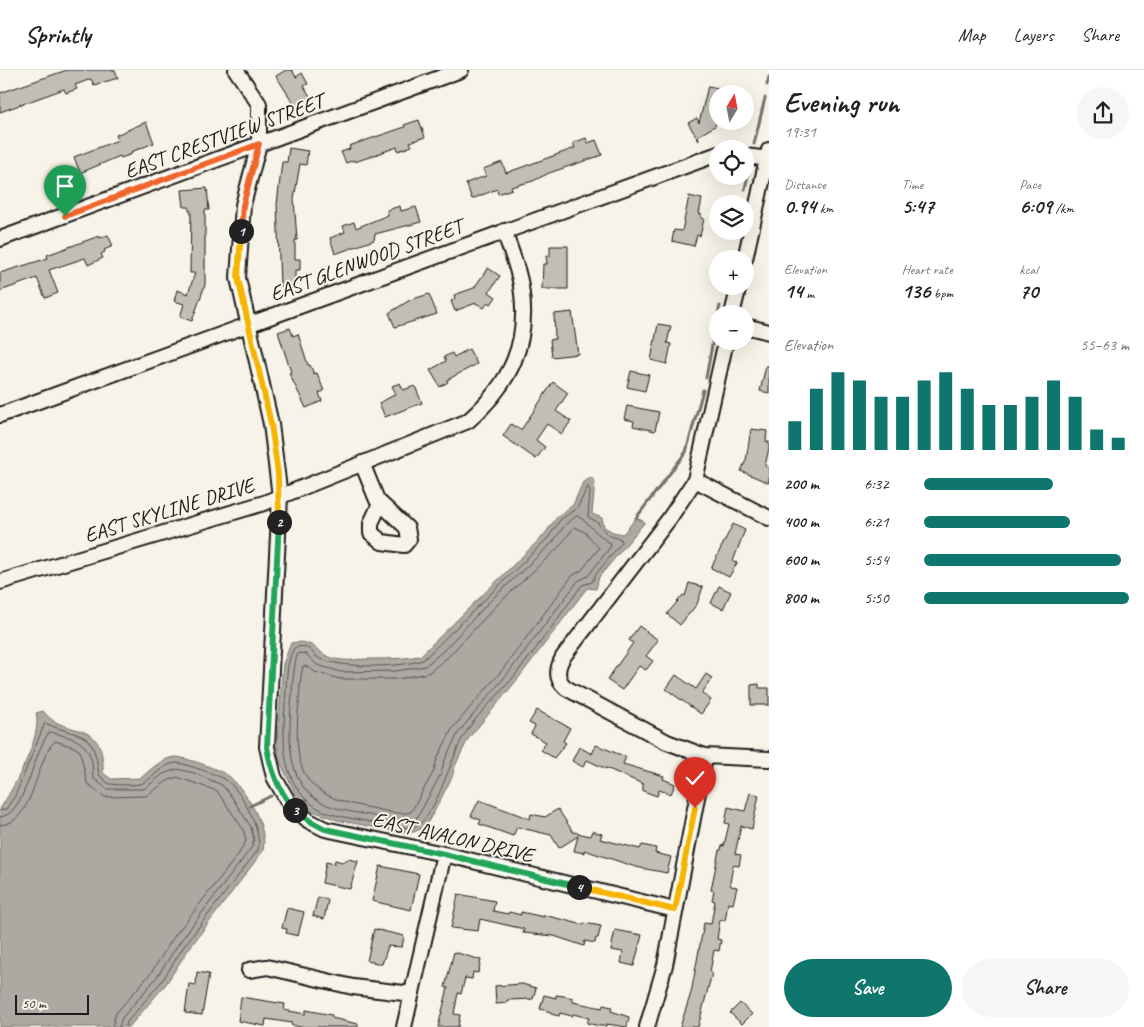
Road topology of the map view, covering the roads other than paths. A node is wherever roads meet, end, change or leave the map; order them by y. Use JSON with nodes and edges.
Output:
{"nodes":[{"id":1,"x":236,"y":70,"type":"edge"},
{"id":2,"x":462,"y":70,"type":"edge"},
{"id":3,"x":259,"y":144,"type":"junction"},
{"id":4,"x":768,"y":155,"type":"edge"},
{"id":5,"x":754,"y":156,"type":"edge"},
{"id":6,"x":709,"y":157,"type":"edge"},
{"id":7,"x":504,"y":231,"type":"junction"},
{"id":8,"x":0,"y":239,"type":"edge"},
{"id":9,"x":747,"y":250,"type":"edge"},
{"id":10,"x":247,"y":325,"type":"junction"},
{"id":11,"x":754,"y":328,"type":"edge"},
{"id":12,"x":769,"y":332,"type":"edge"},
{"id":13,"x":724,"y":350,"type":"edge"},
{"id":14,"x":0,"y":415,"type":"edge"},
{"id":15,"x":362,"y":463,"type":"junction"},
{"id":16,"x":695,"y":480,"type":"junction"},
{"id":17,"x":280,"y":497,"type":"junction"},
{"id":18,"x":380,"y":504,"type":"dead end"},
{"id":19,"x":769,"y":518,"type":"edge"},
{"id":20,"x":2,"y":581,"type":"edge"},
{"id":21,"x":705,"y":756,"type":"junction"},
{"id":22,"x":769,"y":759,"type":"edge"},
{"id":23,"x":444,"y":854,"type":"junction"},
{"id":24,"x":675,"y":910,"type":"junction"},
{"id":25,"x":249,"y":970,"type":"dead end"},
{"id":26,"x":412,"y":994,"type":"junction"},
{"id":27,"x":404,"y":1027,"type":"edge"},
{"id":28,"x":647,"y":1027,"type":"edge"}],
"edges":[{"from":1,"to":3,"type":"street","name":"EAST AVALON DRIVE"},
{"from":2,"to":3,"type":"street","name":"EAST CRESTVIEW STREET"},
{"from":3,"to":8,"type":"street","name":"EAST CRESTVIEW STREET"},
{"from":3,"to":10,"type":"street","name":"EAST AVALON DRIVE"},
{"from":4,"to":5,"type":"street"},
{"from":4,"to":9,"type":"street"},
{"from":6,"to":7,"type":"street","name":"EAST GLENWOOD STREET"},
{"from":7,"to":10,"type":"street","name":"EAST GLENWOOD STREET"},
{"from":7,"to":15,"type":"street","name":"EAST SKYLINE DRIVE"},
{"from":10,"to":14,"type":"street","name":"EAST GLENWOOD STREET"},
{"from":10,"to":17,"type":"street","name":"EAST AVALON DRIVE"},
{"from":11,"to":12,"type":"street"},
{"from":13,"to":16,"type":"street"},
{"from":15,"to":17,"type":"street","name":"EAST SKYLINE DRIVE"},
{"from":15,"to":18,"type":"street"},
{"from":16,"to":19,"type":"street"},
{"from":16,"to":21,"type":"street"},
{"from":17,"to":20,"type":"street","name":"EAST SKYLINE DRIVE"},
{"from":17,"to":23,"type":"street","name":"EAST AVALON DRIVE"},
{"from":21,"to":22,"type":"street"},
{"from":21,"to":24,"type":"street"},
{"from":23,"to":24,"type":"street","name":"EAST AVALON DRIVE"},
{"from":23,"to":26,"type":"street"},
{"from":24,"to":28,"type":"street"},
{"from":25,"to":26,"type":"street"},
{"from":26,"to":27,"type":"street"}]}
